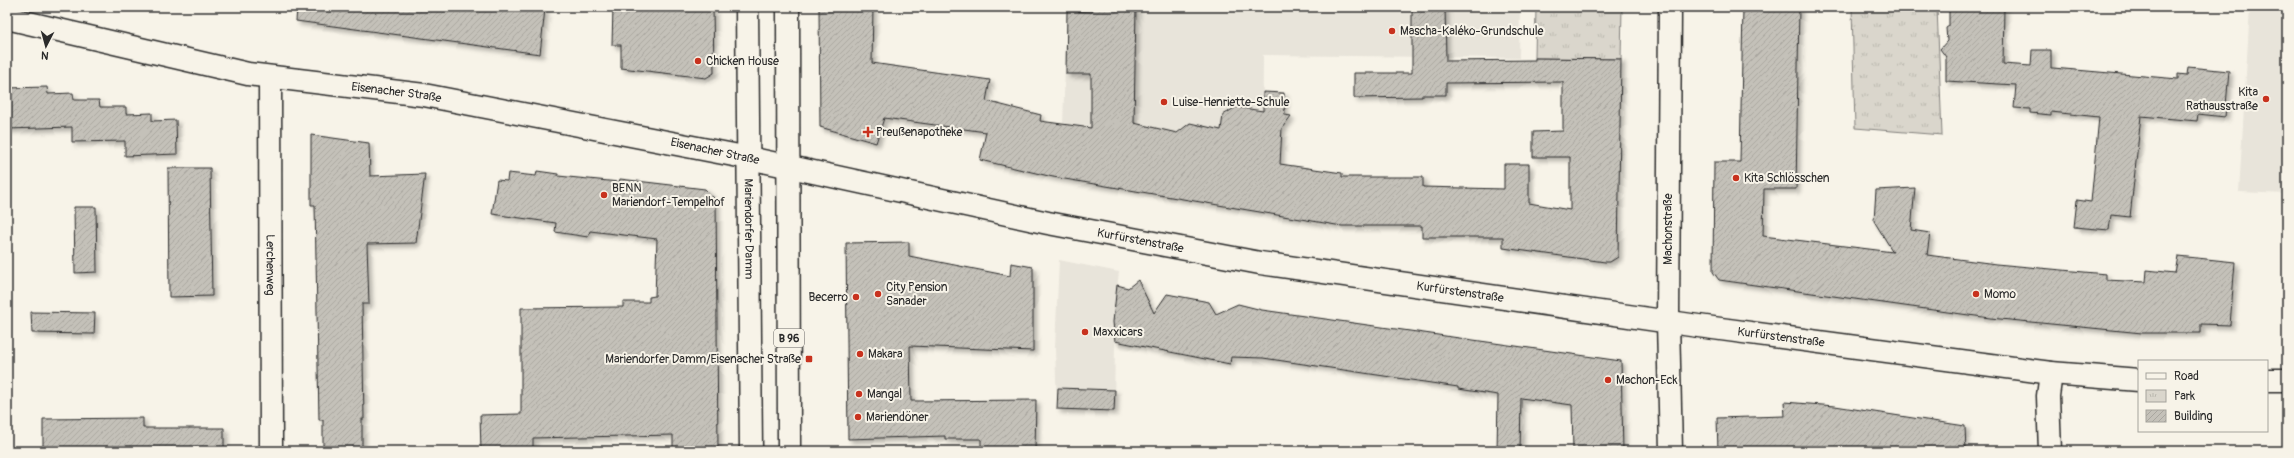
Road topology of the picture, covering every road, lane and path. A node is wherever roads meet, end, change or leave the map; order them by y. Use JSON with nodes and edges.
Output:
{"nodes":[{"id":1,"x":747,"y":7,"type":"edge"},
{"id":2,"x":788,"y":7,"type":"edge"},
{"id":3,"x":1670,"y":7,"type":"edge"},
{"id":4,"x":7,"y":18,"type":"edge"},
{"id":5,"x":270,"y":78,"type":"junction"},
{"id":6,"x":749,"y":158,"type":"junction"},
{"id":7,"x":787,"y":166,"type":"junction"},
{"id":8,"x":1668,"y":321,"type":"junction"},
{"id":9,"x":2051,"y":373,"type":"junction"},
{"id":10,"x":2138,"y":380,"type":"edge"},
{"id":11,"x":2268,"y":380,"type":"edge"},
{"id":12,"x":2287,"y":380,"type":"edge"},
{"id":13,"x":272,"y":451,"type":"edge"},
{"id":14,"x":751,"y":451,"type":"edge"},
{"id":15,"x":789,"y":451,"type":"edge"},
{"id":16,"x":1671,"y":451,"type":"edge"},
{"id":17,"x":2050,"y":451,"type":"edge"}],
"edges":[{"from":1,"to":6,"type":"street","name":"Mariendorfer Damm"},
{"from":2,"to":7,"type":"street","number":"B 96"},
{"from":3,"to":8,"type":"street","name":"Machonstraße"},
{"from":4,"to":5,"type":"street","name":"Eisenacher Straße"},
{"from":5,"to":6,"type":"street","name":"Eisenacher Straße"},
{"from":5,"to":13,"type":"street","name":"Lerchenweg"},
{"from":6,"to":7,"type":"street","name":"Eisenacher Straße"},
{"from":6,"to":14,"type":"street","name":"Mariendorfer Damm"},
{"from":7,"to":8,"type":"street","name":"Kurfürstenstraße"},
{"from":7,"to":15,"type":"street","number":"B 96"},
{"from":8,"to":9,"type":"street","name":"Kurfürstenstraße"},
{"from":8,"to":16,"type":"street","name":"Machonstraße"},
{"from":9,"to":10,"type":"street","name":"Kurfürstenstraße"},
{"from":9,"to":17,"type":"street"},
{"from":11,"to":12,"type":"street"}]}
